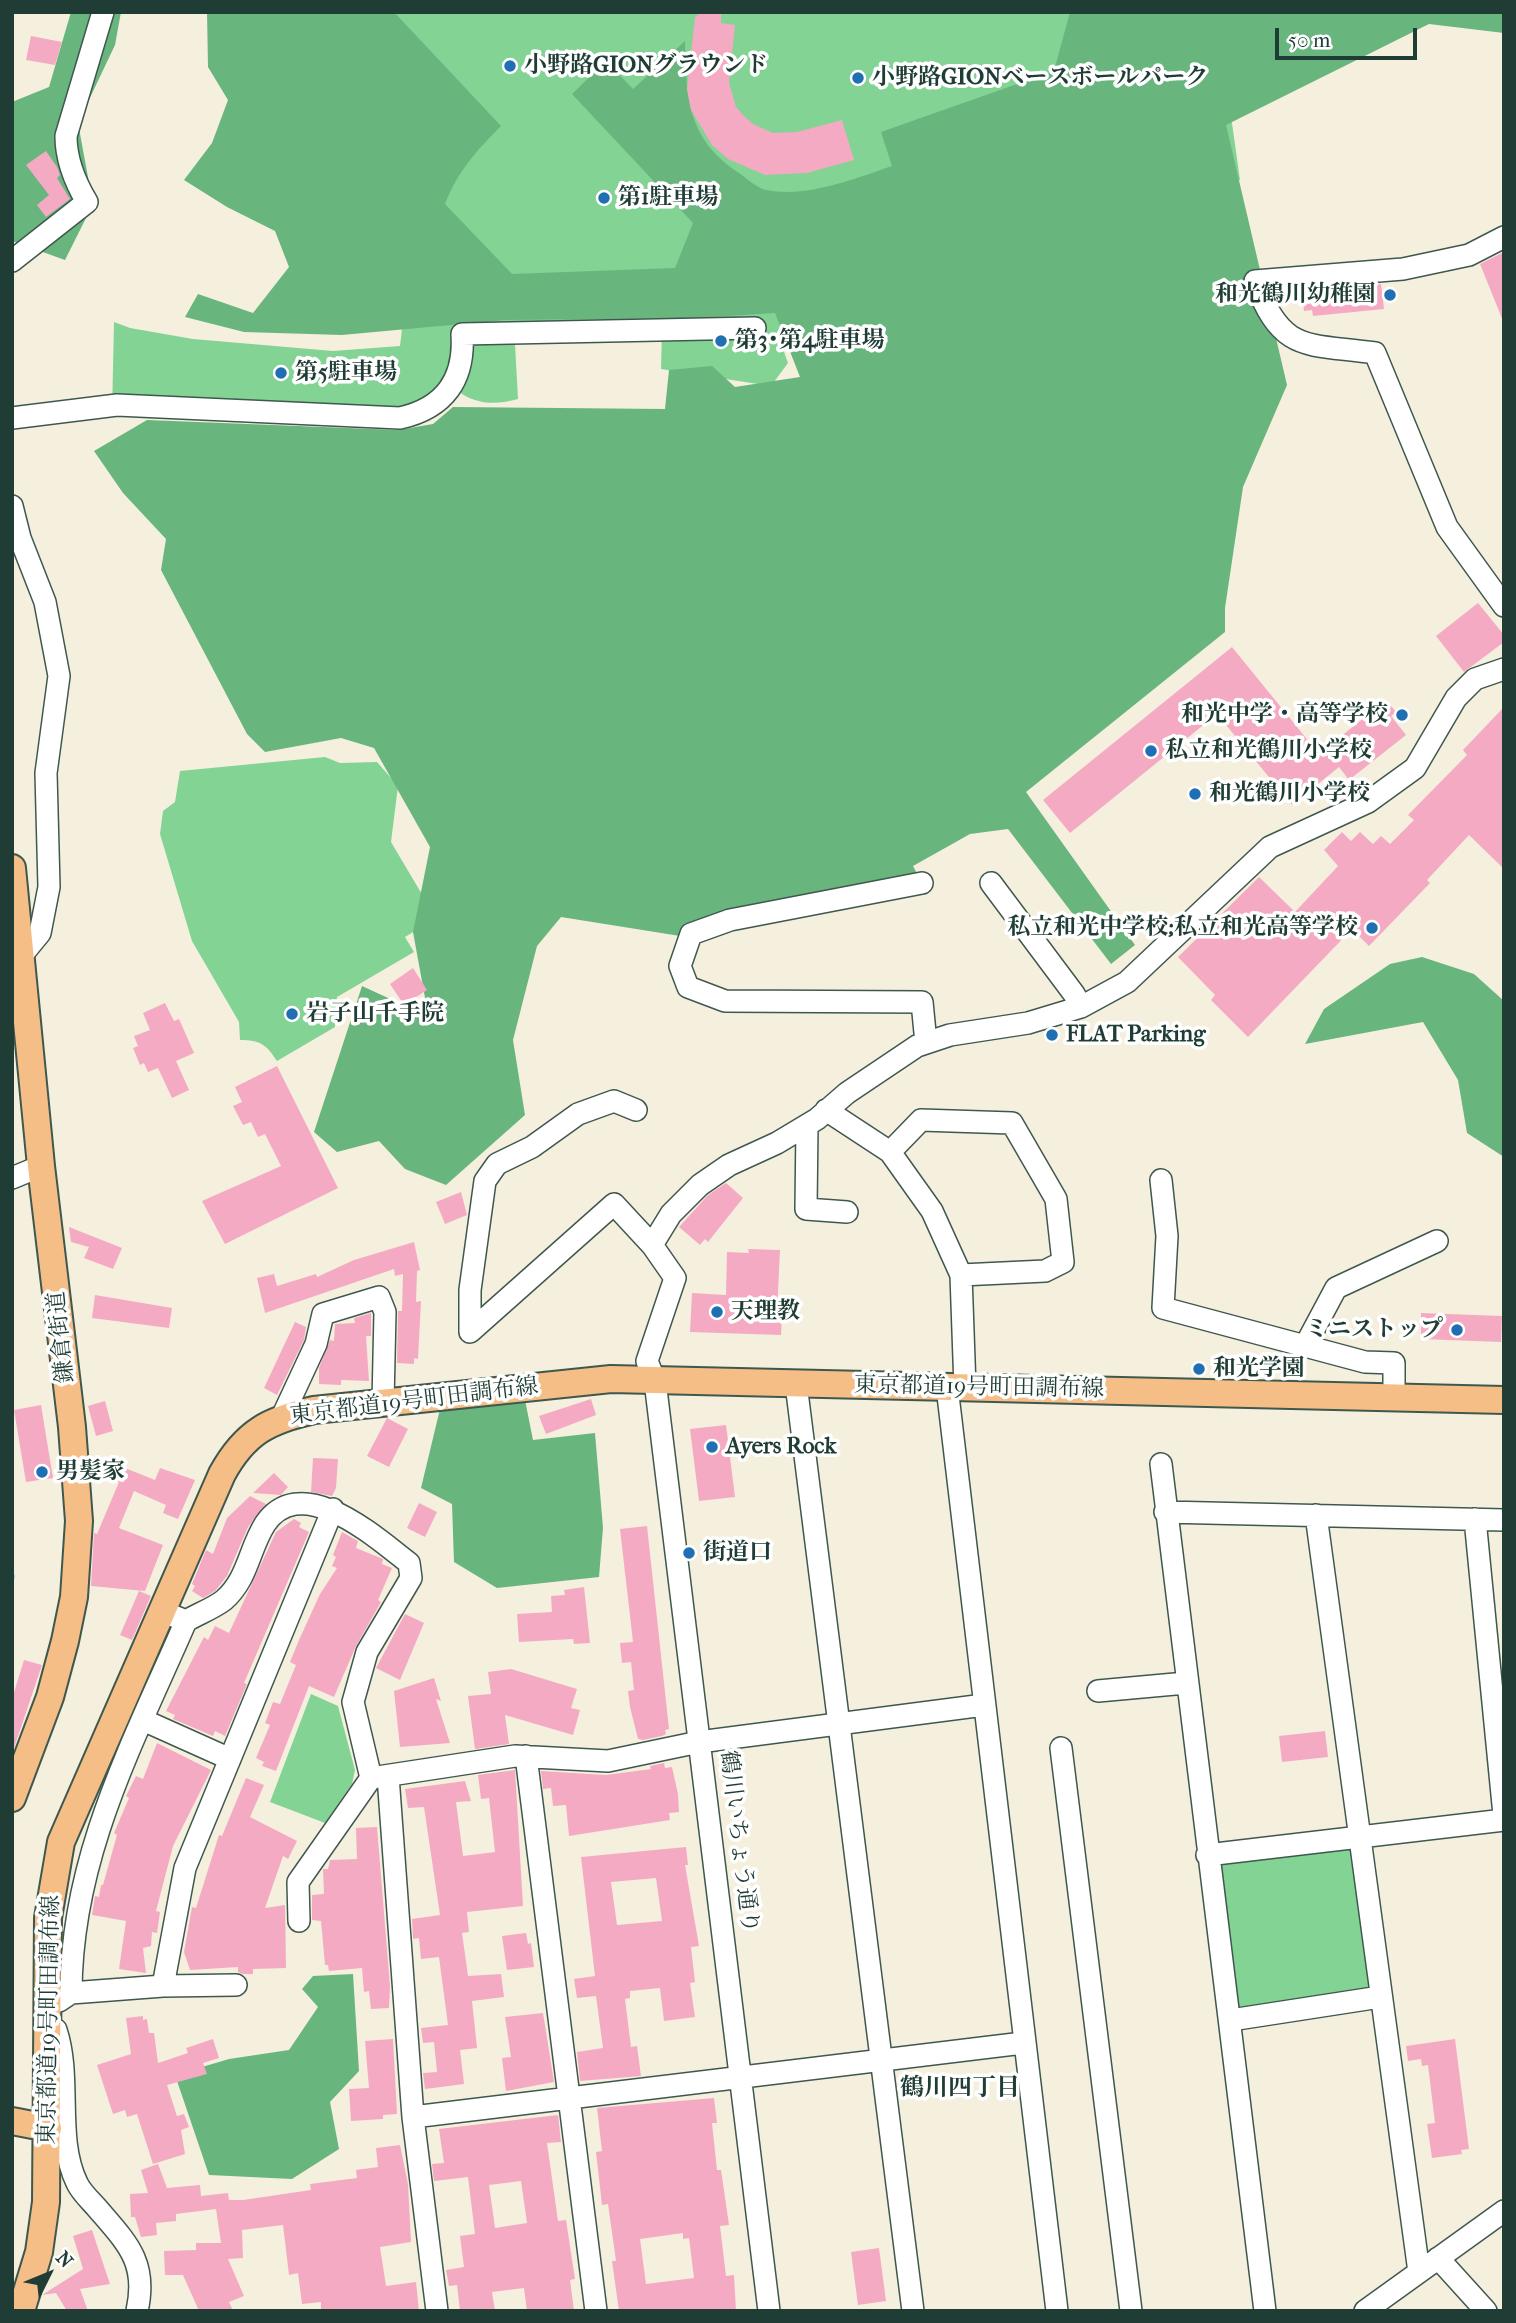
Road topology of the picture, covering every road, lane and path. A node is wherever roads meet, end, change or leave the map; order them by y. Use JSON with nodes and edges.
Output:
{"nodes":[{"id":1,"x":103,"y":12,"type":"edge"},
{"id":2,"x":1504,"y":237,"type":"edge"},
{"id":3,"x":12,"y":261,"type":"edge"},
{"id":4,"x":755,"y":328,"type":"dead end"},
{"id":5,"x":12,"y":418,"type":"edge"},
{"id":6,"x":12,"y":506,"type":"edge"},
{"id":7,"x":1504,"y":606,"type":"edge"},
{"id":8,"x":1504,"y":669,"type":"edge"},
{"id":9,"x":12,"y":868,"type":"edge"},
{"id":10,"x":922,"y":883,"type":"dead end"},
{"id":11,"x":991,"y":883,"type":"dead end"},
{"id":12,"x":17,"y":955,"type":"edge"},
{"id":13,"x":1081,"y":1007,"type":"junction"},
{"id":14,"x":926,"y":1043,"type":"junction"},
{"id":15,"x":636,"y":1110,"type":"dead end"},
{"id":16,"x":827,"y":1110,"type":"junction"},
{"id":17,"x":807,"y":1125,"type":"junction"},
{"id":18,"x":890,"y":1152,"type":"junction"},
{"id":19,"x":41,"y":1166,"type":"junction"},
{"id":20,"x":12,"y":1178,"type":"edge"},
{"id":21,"x":1161,"y":1180,"type":"dead end"},
{"id":22,"x":847,"y":1212,"type":"dead end"},
{"id":23,"x":1437,"y":1241,"type":"dead end"},
{"id":24,"x":652,"y":1245,"type":"junction"},
{"id":25,"x":961,"y":1275,"type":"junction"},
{"id":26,"x":1305,"y":1346,"type":"junction"},
{"id":27,"x":654,"y":1381,"type":"junction"},
{"id":28,"x":796,"y":1384,"type":"junction"},
{"id":29,"x":956,"y":1387,"type":"junction"},
{"id":30,"x":1394,"y":1398,"type":"junction"},
{"id":31,"x":1504,"y":1401,"type":"edge"},
{"id":32,"x":383,"y":1402,"type":"junction"},
{"id":33,"x":282,"y":1417,"type":"junction"},
{"id":34,"x":1161,"y":1464,"type":"dead end"},
{"id":35,"x":333,"y":1509,"type":"junction"},
{"id":36,"x":1165,"y":1512,"type":"junction"},
{"id":37,"x":1316,"y":1516,"type":"junction"},
{"id":38,"x":1475,"y":1519,"type":"junction"},
{"id":39,"x":1504,"y":1520,"type":"edge"},
{"id":40,"x":161,"y":1611,"type":"junction"},
{"id":41,"x":187,"y":1621,"type":"junction"},
{"id":42,"x":1186,"y":1683,"type":"junction"},
{"id":43,"x":1098,"y":1691,"type":"dead end"},
{"id":44,"x":984,"y":1705,"type":"junction"},
{"id":45,"x":143,"y":1720,"type":"junction"},
{"id":46,"x":839,"y":1724,"type":"junction"},
{"id":47,"x":699,"y":1742,"type":"junction"},
{"id":48,"x":1061,"y":1748,"type":"dead end"},
{"id":49,"x":526,"y":1756,"type":"junction"},
{"id":50,"x":230,"y":1759,"type":"junction"},
{"id":51,"x":379,"y":1777,"type":"junction"},
{"id":52,"x":13,"y":1793,"type":"edge"},
{"id":53,"x":1504,"y":1817,"type":"edge"},
{"id":54,"x":1359,"y":1837,"type":"junction"},
{"id":55,"x":1207,"y":1856,"type":"junction"},
{"id":56,"x":299,"y":1921,"type":"dead end"},
{"id":57,"x":236,"y":1985,"type":"dead end"},
{"id":58,"x":163,"y":1986,"type":"junction"},
{"id":59,"x":71,"y":1993,"type":"junction"},
{"id":60,"x":1380,"y":1997,"type":"junction"},
{"id":61,"x":46,"y":2020,"type":"junction"},
{"id":62,"x":1231,"y":2020,"type":"junction"},
{"id":63,"x":1023,"y":2043,"type":"junction"},
{"id":64,"x":881,"y":2060,"type":"junction"},
{"id":65,"x":740,"y":2077,"type":"junction"},
{"id":66,"x":570,"y":2098,"type":"junction"},
{"id":67,"x":413,"y":2117,"type":"junction"},
{"id":68,"x":12,"y":2121,"type":"edge"},
{"id":69,"x":48,"y":2128,"type":"junction"},
{"id":70,"x":1504,"y":2211,"type":"edge"},
{"id":71,"x":1438,"y":2258,"type":"junction"},
{"id":72,"x":1419,"y":2272,"type":"junction"},
{"id":73,"x":1504,"y":2299,"type":"edge"},
{"id":74,"x":22,"y":2311,"type":"edge"},
{"id":75,"x":137,"y":2311,"type":"edge"},
{"id":76,"x":437,"y":2311,"type":"edge"},
{"id":77,"x":596,"y":2311,"type":"edge"},
{"id":78,"x":769,"y":2311,"type":"edge"},
{"id":79,"x":913,"y":2311,"type":"edge"},
{"id":80,"x":1057,"y":2311,"type":"edge"},
{"id":81,"x":1131,"y":2311,"type":"edge"},
{"id":82,"x":1265,"y":2311,"type":"edge"},
{"id":83,"x":1365,"y":2311,"type":"edge"},
{"id":84,"x":1486,"y":2311,"type":"edge"},
{"id":85,"x":1491,"y":2311,"type":"edge"}],
"edges":[{"from":1,"to":3,"type":"street"},
{"from":2,"to":7,"type":"street"},
{"from":4,"to":5,"type":"street"},
{"from":6,"to":12,"type":"street"},
{"from":8,"to":13,"type":"street"},
{"from":9,"to":12,"type":"main road","name":"鎌倉街道"},
{"from":10,"to":14,"type":"street"},
{"from":11,"to":13,"type":"street"},
{"from":12,"to":19,"type":"main road","name":"鎌倉街道"},
{"from":13,"to":14,"type":"street"},
{"from":14,"to":16,"type":"street"},
{"from":15,"to":24,"type":"street"},
{"from":16,"to":17,"type":"street"},
{"from":16,"to":18,"type":"street"},
{"from":17,"to":22,"type":"street"},
{"from":17,"to":24,"type":"street"},
{"from":18,"to":25,"type":"street"},
{"from":18,"to":25,"type":"street"},
{"from":19,"to":20,"type":"street"},
{"from":19,"to":52,"type":"main road","name":"鎌倉街道"},
{"from":21,"to":26,"type":"street"},
{"from":23,"to":26,"type":"street"},
{"from":24,"to":27,"type":"street","name":"鶴川いちょう通り"},
{"from":25,"to":29,"type":"street"},
{"from":26,"to":30,"type":"street"},
{"from":27,"to":28,"type":"main road","name":"東京都道19号町田調布線"},
{"from":27,"to":32,"type":"main road","name":"東京都道19号町田調布線"},
{"from":27,"to":47,"type":"street","name":"鶴川いちょう通り"},
{"from":28,"to":29,"type":"main road","name":"東京都道19号町田調布線"},
{"from":28,"to":46,"type":"street"},
{"from":29,"to":30,"type":"main road","name":"東京都道19号町田調布線"},
{"from":29,"to":44,"type":"street"},
{"from":30,"to":31,"type":"main road","name":"東京都道19号町田調布線"},
{"from":32,"to":33,"type":"main road","name":"東京都道19号町田調布線"},
{"from":32,"to":33,"type":"street"},
{"from":33,"to":40,"type":"main road","name":"東京都道19号町田調布線"},
{"from":34,"to":36,"type":"street"},
{"from":35,"to":41,"type":"street"},
{"from":35,"to":50,"type":"street"},
{"from":35,"to":51,"type":"street"},
{"from":36,"to":37,"type":"street"},
{"from":36,"to":42,"type":"street"},
{"from":37,"to":38,"type":"street"},
{"from":37,"to":54,"type":"street"},
{"from":38,"to":39,"type":"street"},
{"from":38,"to":53,"type":"street"},
{"from":40,"to":41,"type":"street"},
{"from":40,"to":61,"type":"main road","name":"東京都道19号町田調布線"},
{"from":41,"to":45,"type":"street"},
{"from":42,"to":43,"type":"street"},
{"from":42,"to":55,"type":"street"},
{"from":44,"to":46,"type":"street"},
{"from":44,"to":63,"type":"street"},
{"from":45,"to":50,"type":"street"},
{"from":45,"to":59,"type":"street"},
{"from":46,"to":47,"type":"street"},
{"from":46,"to":64,"type":"street"},
{"from":47,"to":49,"type":"street"},
{"from":47,"to":65,"type":"street","name":"鶴川いちょう通り"},
{"from":48,"to":81,"type":"street"},
{"from":49,"to":51,"type":"street"},
{"from":49,"to":66,"type":"street"},
{"from":50,"to":58,"type":"street"},
{"from":51,"to":56,"type":"street"},
{"from":51,"to":67,"type":"street"},
{"from":53,"to":54,"type":"street"},
{"from":54,"to":55,"type":"street"},
{"from":54,"to":60,"type":"street"},
{"from":55,"to":62,"type":"street"},
{"from":57,"to":58,"type":"street"},
{"from":58,"to":59,"type":"street"},
{"from":59,"to":61,"type":"street"},
{"from":60,"to":62,"type":"street"},
{"from":60,"to":72,"type":"street"},
{"from":61,"to":69,"type":"main road","name":"東京都道19号町田調布線"},
{"from":61,"to":75,"type":"street"},
{"from":62,"to":82,"type":"street"},
{"from":63,"to":64,"type":"street"},
{"from":63,"to":80,"type":"street"},
{"from":64,"to":65,"type":"street"},
{"from":64,"to":79,"type":"street"},
{"from":65,"to":66,"type":"street"},
{"from":65,"to":78,"type":"street","name":"鶴川いちょう通り"},
{"from":66,"to":67,"type":"street"},
{"from":66,"to":77,"type":"street"},
{"from":67,"to":76,"type":"street"},
{"from":68,"to":69,"type":"main road"},
{"from":69,"to":74,"type":"main road","name":"東京都道19号町田調布線"},
{"from":70,"to":71,"type":"street"},
{"from":71,"to":72,"type":"street"},
{"from":71,"to":84,"type":"street"},
{"from":72,"to":83,"type":"street"},
{"from":73,"to":85,"type":"street"}]}
